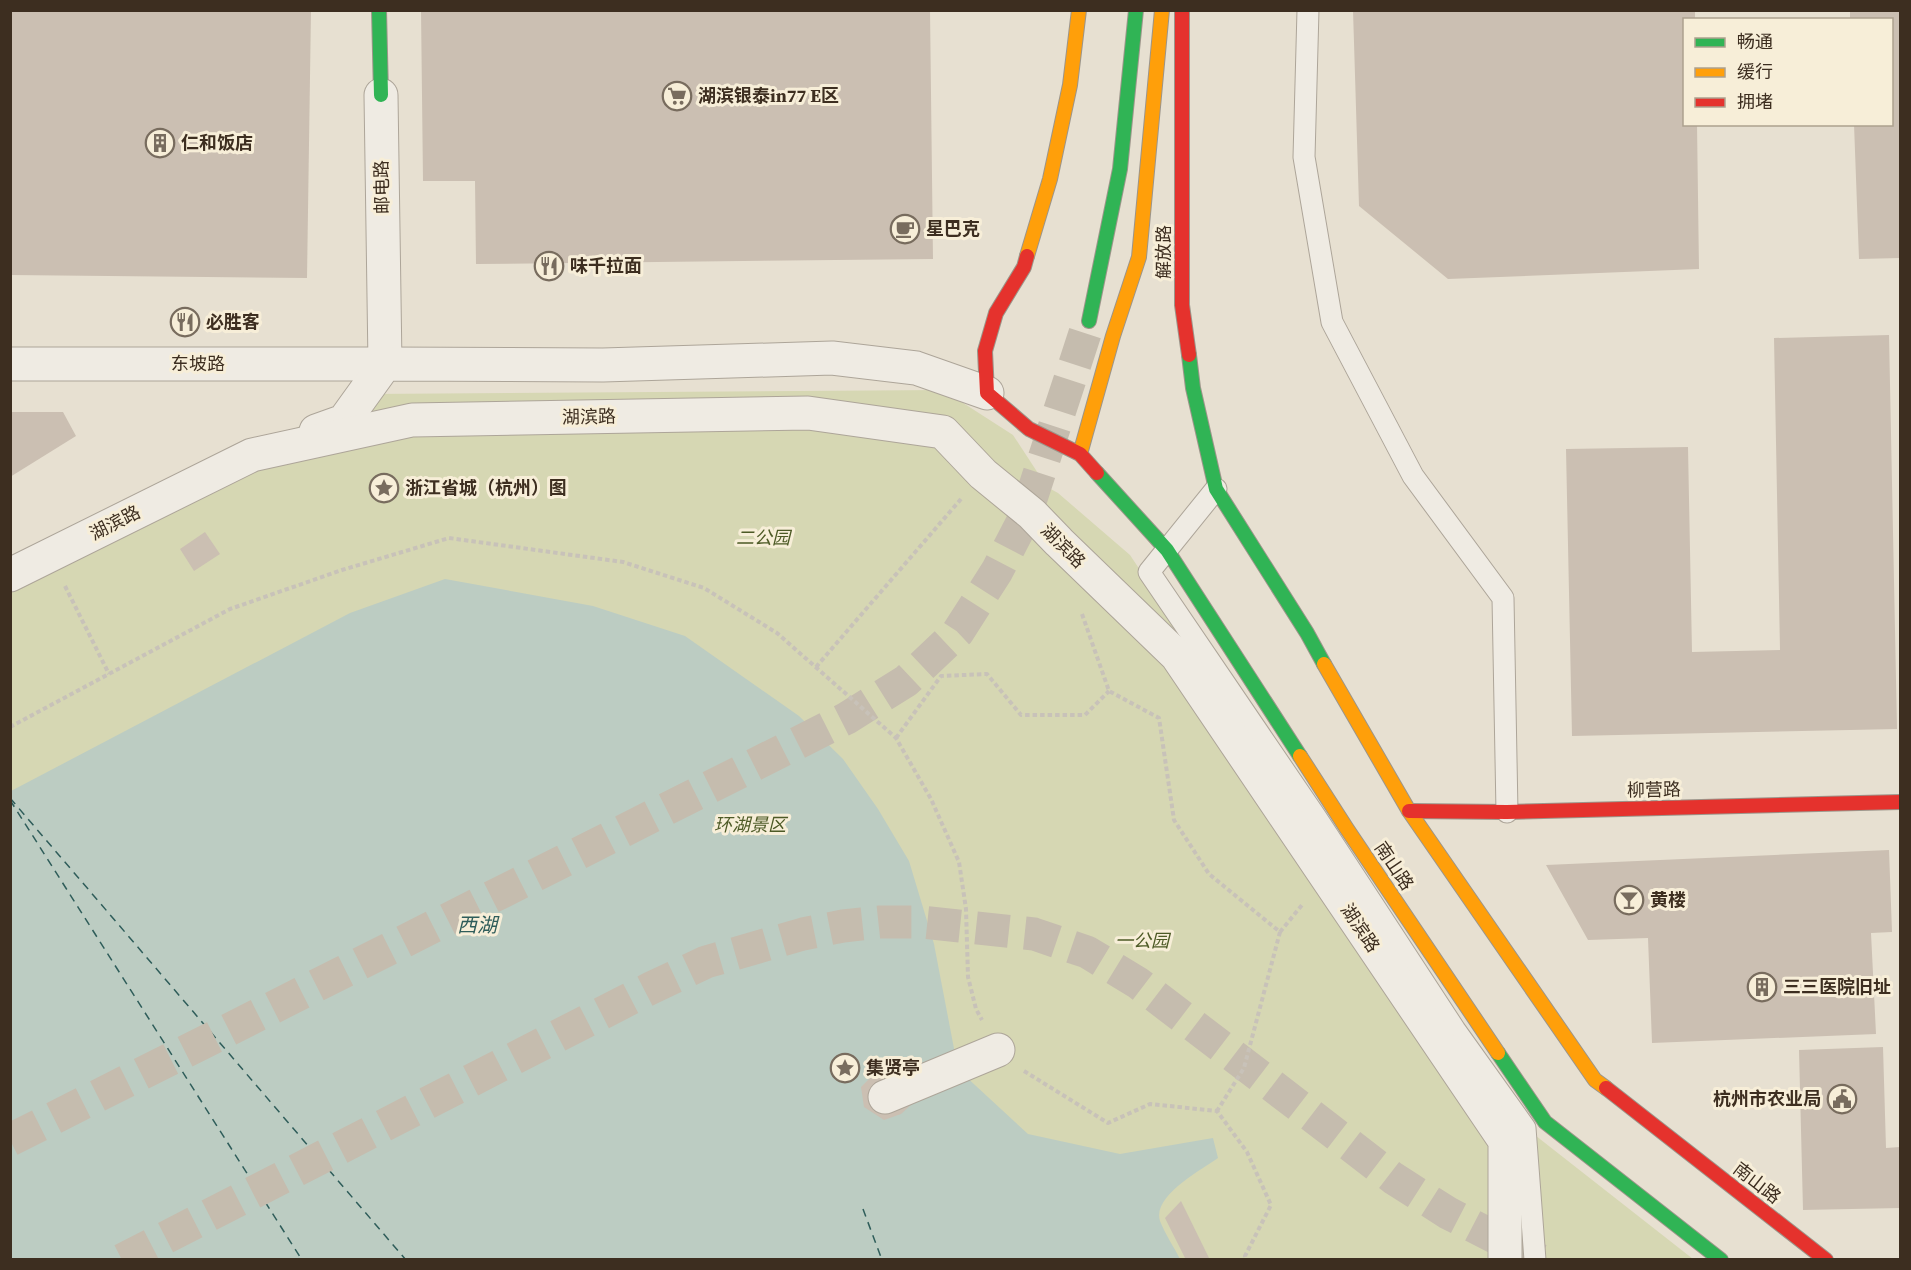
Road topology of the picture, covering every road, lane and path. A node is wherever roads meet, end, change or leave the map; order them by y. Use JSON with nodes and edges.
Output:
{"nodes":[{"id":1,"x":379,"y":10,"type":"edge"},
{"id":2,"x":1079,"y":10,"type":"edge"},
{"id":3,"x":1136,"y":10,"type":"edge"},
{"id":4,"x":1162,"y":10,"type":"edge"},
{"id":5,"x":1182,"y":10,"type":"edge"},
{"id":6,"x":1308,"y":10,"type":"edge"},
{"id":7,"x":381,"y":95,"type":"joint"},
{"id":8,"x":1089,"y":321,"type":"tunnel mouth"},
{"id":9,"x":10,"y":364,"type":"edge"},
{"id":10,"x":385,"y":364,"type":"junction"},
{"id":11,"x":987,"y":393,"type":"junction"},
{"id":12,"x":252,"y":454,"type":"junction"},
{"id":13,"x":1080,"y":454,"type":"junction"},
{"id":14,"x":983,"y":474,"type":"junction"},
{"id":15,"x":1216,"y":489,"type":"junction"},
{"id":16,"x":1167,"y":550,"type":"junction"},
{"id":17,"x":10,"y":575,"type":"edge"},
{"id":18,"x":65,"y":585,"type":"dead end"},
{"id":19,"x":1080,"y":607,"type":"dead end"},
{"id":20,"x":816,"y":667,"type":"junction"},
{"id":21,"x":109,"y":674,"type":"junction"},
{"id":22,"x":1109,"y":691,"type":"junction"},
{"id":23,"x":10,"y":727,"type":"edge"},
{"id":24,"x":896,"y":738,"type":"junction"},
{"id":25,"x":1900,"y":802,"type":"edge"},
{"id":26,"x":1409,"y":811,"type":"junction"},
{"id":27,"x":1507,"y":812,"type":"junction"},
{"id":28,"x":998,"y":1050,"type":"junction"},
{"id":29,"x":885,"y":1097,"type":"dead end"},
{"id":30,"x":1217,"y":1111,"type":"junction"},
{"id":31,"x":1246,"y":1260,"type":"edge"},
{"id":32,"x":1505,"y":1260,"type":"edge"},
{"id":33,"x":1535,"y":1260,"type":"edge"},
{"id":34,"x":1721,"y":1260,"type":"edge"},
{"id":35,"x":1826,"y":1260,"type":"edge"}],
"edges":[{"from":1,"to":7,"type":"main road","name":"邮电路"},
{"from":2,"to":11,"type":"main road"},
{"from":3,"to":8,"type":"main road"},
{"from":4,"to":13,"type":"main road"},
{"from":5,"to":15,"type":"main road","name":"解放路"},
{"from":6,"to":27,"type":"lane"},
{"from":7,"to":10,"type":"street","name":"邮电路"},
{"from":9,"to":10,"type":"street","name":"东坡路"},
{"from":10,"to":11,"type":"street"},
{"from":10,"to":12,"type":"street","name":"湖滨路"},
{"from":11,"to":13,"type":"main road"},
{"from":12,"to":14,"type":"street","name":"湖滨路"},
{"from":12,"to":17,"type":"street","name":"湖滨路"},
{"from":13,"to":16,"type":"main road","name":"南山路"},
{"from":14,"to":20,"type":"path"},
{"from":14,"to":32,"type":"street","name":"湖滨路"},
{"from":15,"to":16,"type":"lane"},
{"from":15,"to":26,"type":"main road","name":"南山路"},
{"from":16,"to":33,"type":"lane"},
{"from":16,"to":34,"type":"main road","name":"南山路"},
{"from":18,"to":21,"type":"path"},
{"from":19,"to":22,"type":"path"},
{"from":20,"to":21,"type":"path"},
{"from":20,"to":24,"type":"path"},
{"from":21,"to":23,"type":"path"},
{"from":22,"to":24,"type":"path"},
{"from":22,"to":30,"type":"path"},
{"from":24,"to":28,"type":"path"},
{"from":25,"to":27,"type":"main road","name":"柳营路"},
{"from":26,"to":27,"type":"main road","name":"柳营路"},
{"from":26,"to":35,"type":"main road","name":"南山路"},
{"from":28,"to":29,"type":"street"},
{"from":28,"to":30,"type":"path"},
{"from":30,"to":31,"type":"path"}]}
